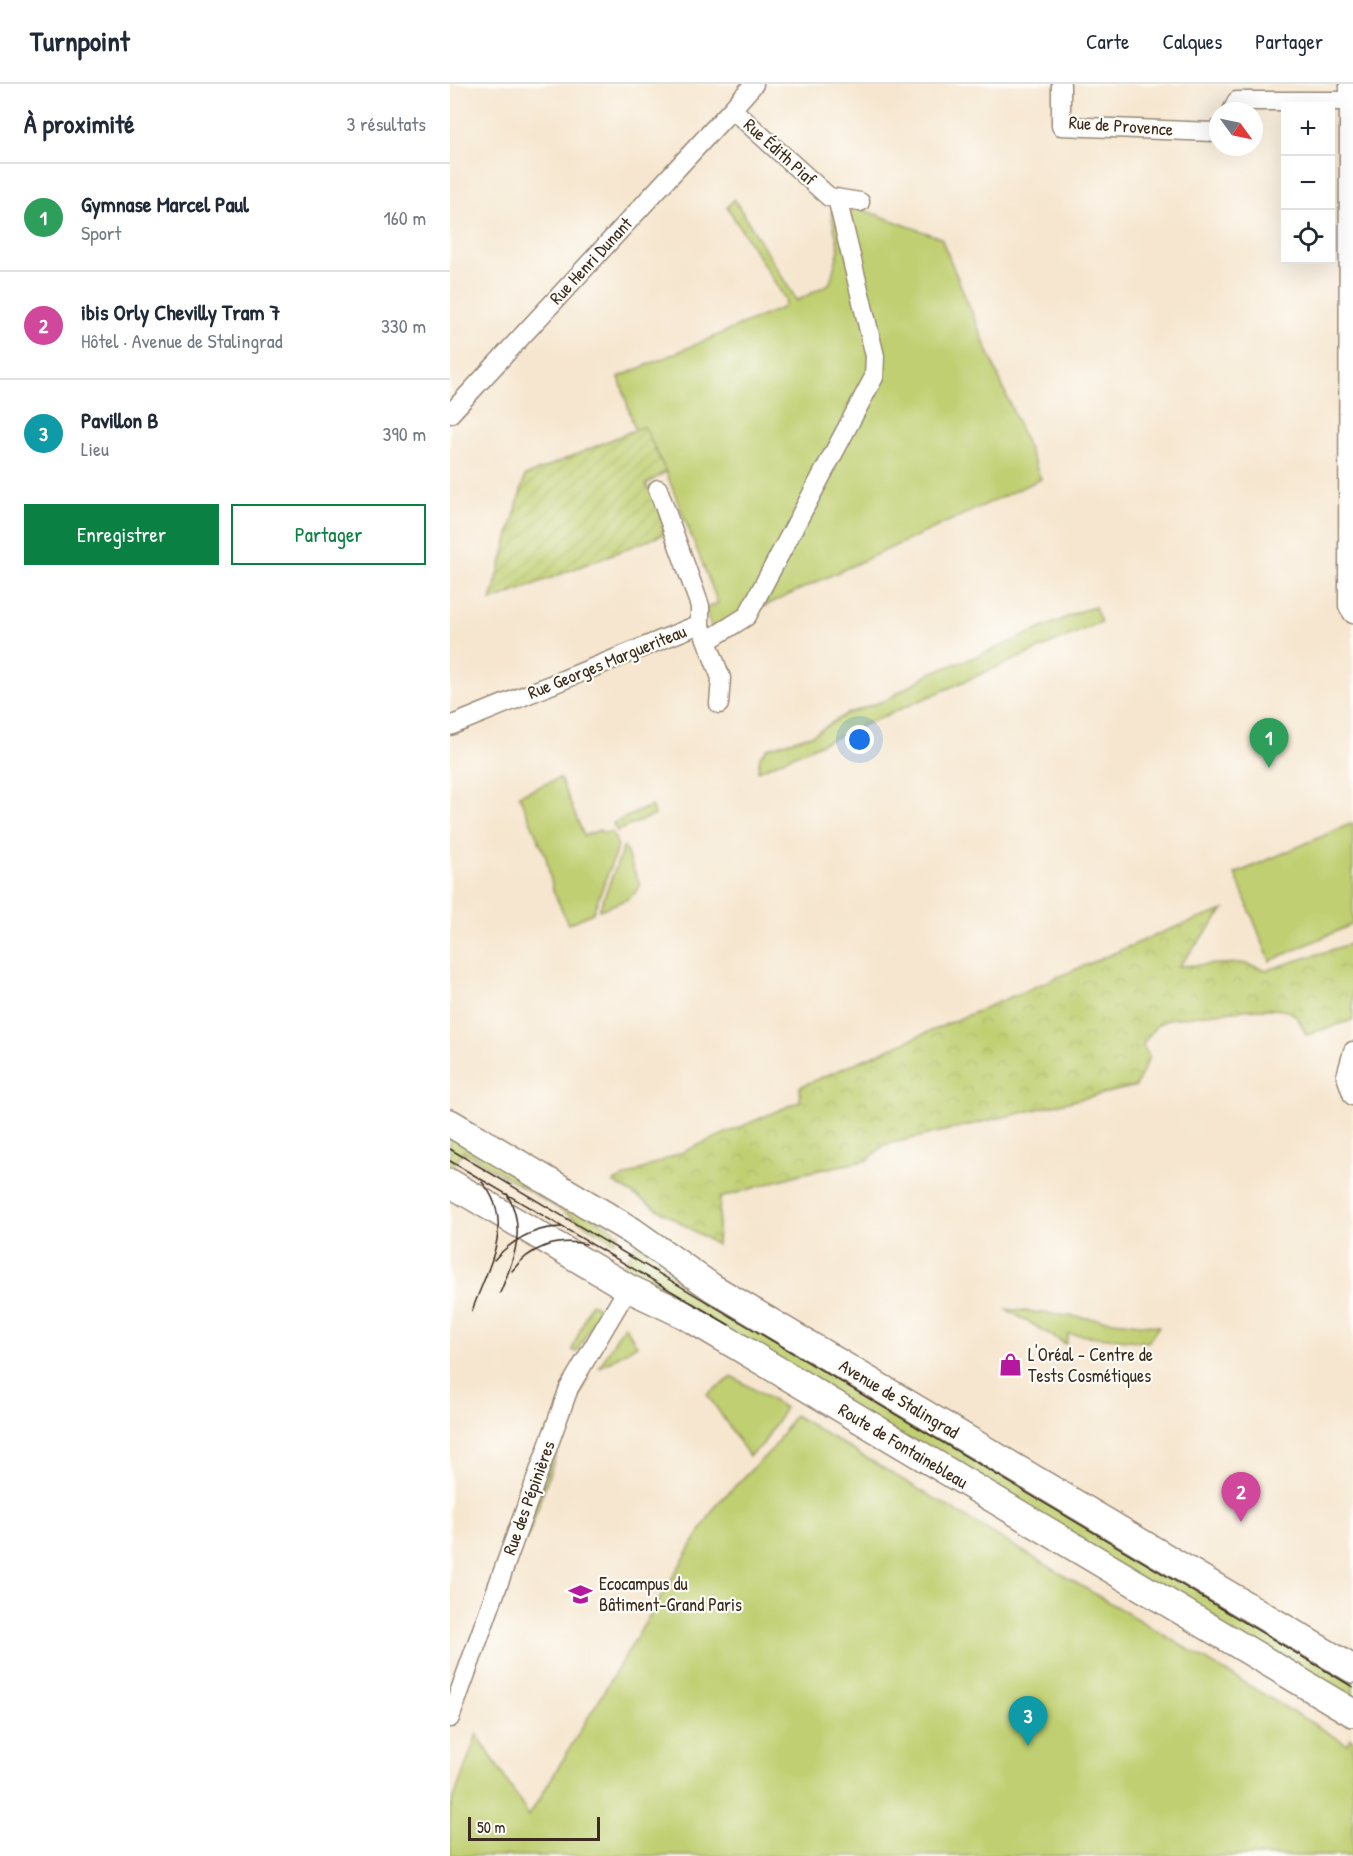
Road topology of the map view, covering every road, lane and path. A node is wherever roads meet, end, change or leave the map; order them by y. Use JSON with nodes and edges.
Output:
{"nodes":[{"id":1,"x":754,"y":84,"type":"edge"},
{"id":2,"x":1062,"y":84,"type":"edge"},
{"id":3,"x":1349,"y":92,"type":"edge"},
{"id":4,"x":1237,"y":102,"type":"edge"},
{"id":5,"x":732,"y":109,"type":"junction"},
{"id":6,"x":1209,"y":132,"type":"edge"},
{"id":7,"x":837,"y":198,"type":"junction"},
{"id":8,"x":860,"y":202,"type":"dead end"},
{"id":9,"x":1351,"y":297,"type":"edge"},
{"id":10,"x":450,"y":414,"type":"edge"},
{"id":11,"x":658,"y":489,"type":"dead end"},
{"id":12,"x":1353,"y":614,"type":"edge"},
{"id":13,"x":703,"y":633,"type":"junction"},
{"id":14,"x":719,"y":704,"type":"dead end"},
{"id":15,"x":450,"y":726,"type":"edge"},
{"id":16,"x":1353,"y":1051,"type":"edge"},
{"id":17,"x":1353,"y":1096,"type":"edge"},
{"id":18,"x":450,"y":1123,"type":"edge"},
{"id":19,"x":450,"y":1183,"type":"edge"},
{"id":20,"x":627,"y":1288,"type":"junction"},
{"id":21,"x":1353,"y":1669,"type":"edge"},
{"id":22,"x":1353,"y":1713,"type":"edge"},
{"id":23,"x":450,"y":1718,"type":"edge"}],
"edges":[{"from":1,"to":5,"type":"street","name":"Rue Édith Piaf"},
{"from":2,"to":6,"type":"street","name":"Rue de Provence"},
{"from":3,"to":4,"type":"street"},
{"from":3,"to":9,"type":"street"},
{"from":5,"to":7,"type":"street","name":"Rue Édith Piaf"},
{"from":5,"to":10,"type":"street","name":"Rue Henri Dunant"},
{"from":7,"to":8,"type":"street","name":"Rue Édith Piaf"},
{"from":7,"to":13,"type":"street"},
{"from":9,"to":12,"type":"street"},
{"from":11,"to":13,"type":"street","name":"Rue Georges Margueriteau"},
{"from":13,"to":14,"type":"street"},
{"from":13,"to":15,"type":"street","name":"Rue Georges Margueriteau"},
{"from":16,"to":17,"type":"street"},
{"from":18,"to":21,"type":"main road","name":"Avenue de Stalingrad"},
{"from":19,"to":20,"type":"main road","name":"Route de Fontainebleau"},
{"from":20,"to":22,"type":"main road","name":"Route de Fontainebleau"},
{"from":20,"to":23,"type":"street","name":"Rue des Pépinières"}]}
